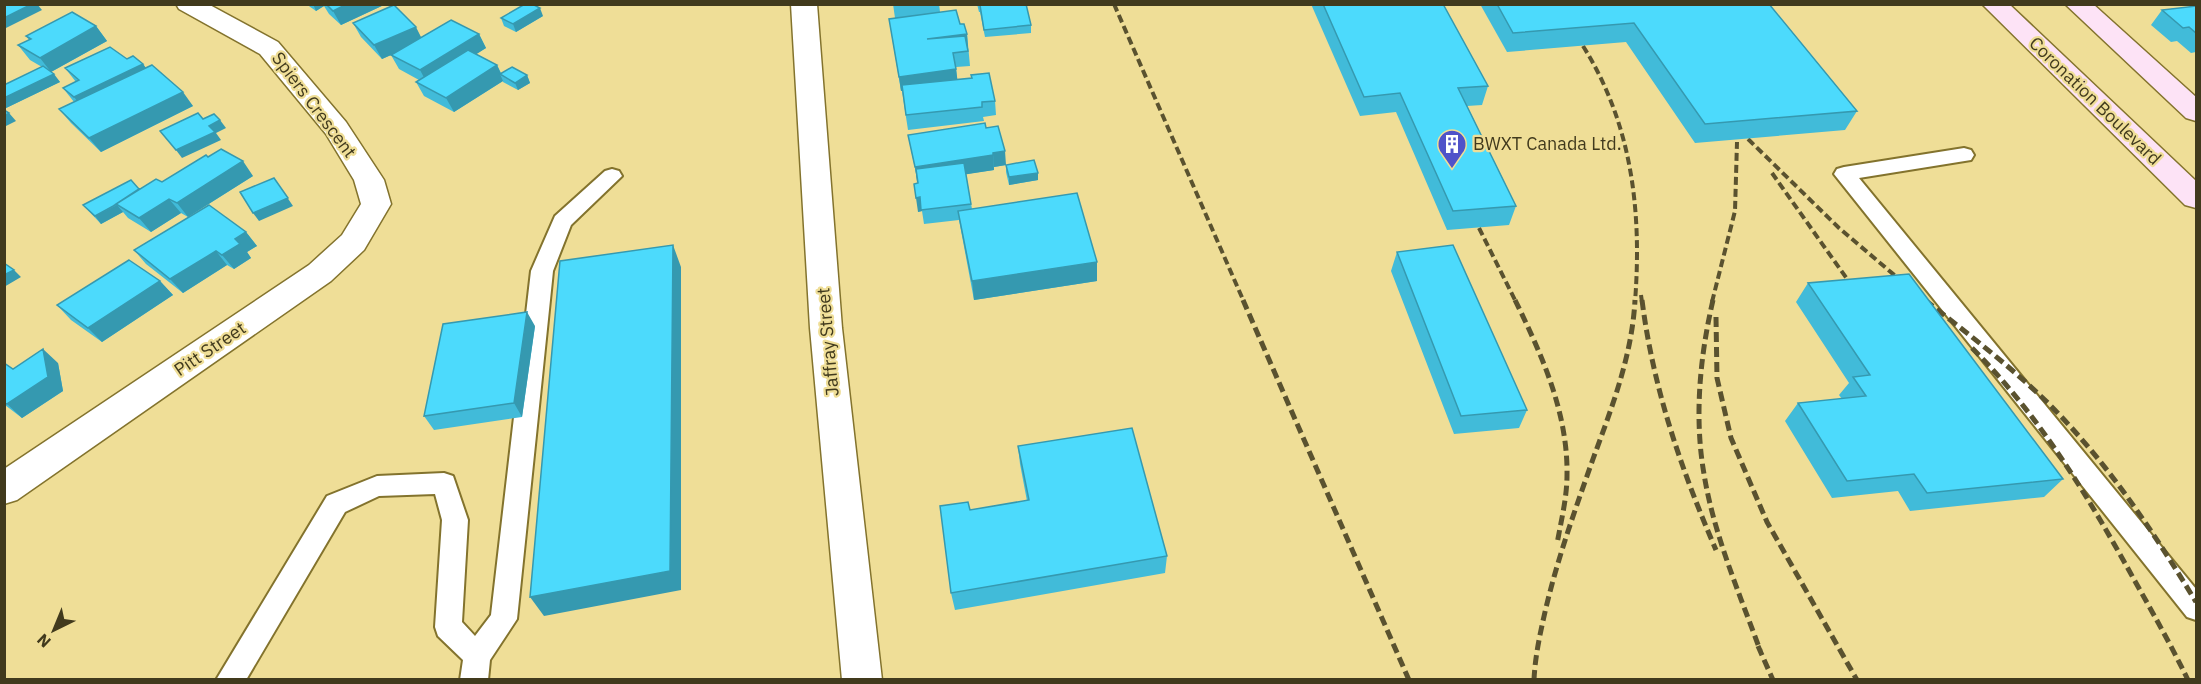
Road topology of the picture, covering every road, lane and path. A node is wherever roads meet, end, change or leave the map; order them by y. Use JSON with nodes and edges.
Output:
{"nodes":[{"id":1,"x":188,"y":4,"type":"edge"},
{"id":2,"x":804,"y":4,"type":"edge"},
{"id":3,"x":1994,"y":4,"type":"edge"},
{"id":4,"x":2077,"y":4,"type":"edge"},
{"id":5,"x":2196,"y":112,"type":"edge"},
{"id":6,"x":1964,"y":155,"type":"dead end"},
{"id":7,"x":612,"y":176,"type":"dead end"},
{"id":8,"x":369,"y":180,"type":"joint"},
{"id":9,"x":2196,"y":198,"type":"edge"},
{"id":10,"x":4,"y":489,"type":"edge"},
{"id":11,"x":2196,"y":608,"type":"edge"},
{"id":12,"x":475,"y":668,"type":"edge"},
{"id":13,"x":230,"y":680,"type":"edge"},
{"id":14,"x":862,"y":680,"type":"edge"}],
"edges":[{"from":1,"to":8,"type":"street","name":"Spiers Crescent"},
{"from":2,"to":14,"type":"street","name":"Jaffray Street"},
{"from":3,"to":9,"type":"main road","name":"Coronation Boulevard"},
{"from":4,"to":5,"type":"main road"},
{"from":6,"to":11,"type":"lane"},
{"from":7,"to":12,"type":"lane"},
{"from":8,"to":10,"type":"street","name":"Pitt Street"},
{"from":12,"to":13,"type":"lane"}]}
